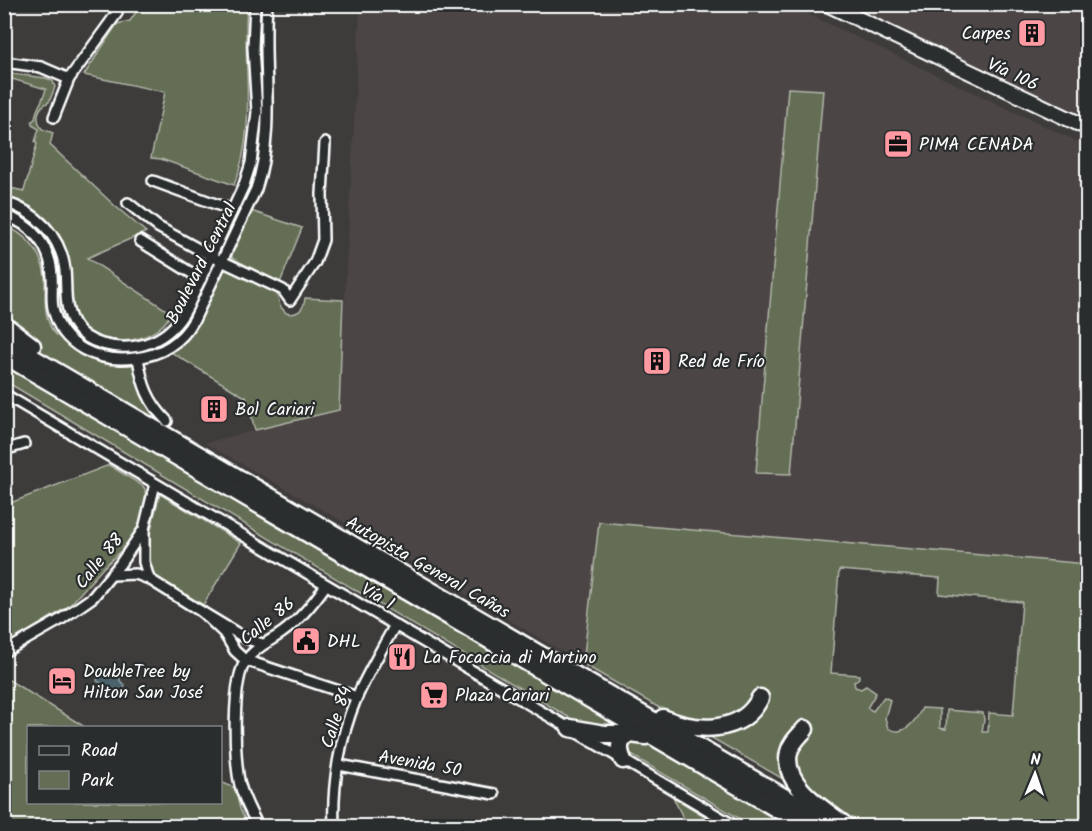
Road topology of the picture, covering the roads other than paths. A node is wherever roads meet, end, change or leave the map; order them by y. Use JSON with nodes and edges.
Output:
{"nodes":[{"id":1,"x":255,"y":4,"type":"edge"},
{"id":2,"x":267,"y":4,"type":"edge"},
{"id":3,"x":827,"y":4,"type":"edge"},
{"id":4,"x":117,"y":13,"type":"dead end"},
{"id":5,"x":4,"y":62,"type":"edge"},
{"id":6,"x":69,"y":79,"type":"junction"},
{"id":7,"x":257,"y":112,"type":"junction"},
{"id":8,"x":268,"y":113,"type":"junction"},
{"id":9,"x":54,"y":117,"type":"dead end"},
{"id":10,"x":1088,"y":128,"type":"edge"},
{"id":11,"x":325,"y":143,"type":"dead end"},
{"id":12,"x":153,"y":181,"type":"dead end"},
{"id":13,"x":4,"y":202,"type":"edge"},
{"id":14,"x":128,"y":203,"type":"dead end"},
{"id":15,"x":232,"y":210,"type":"junction"},
{"id":16,"x":4,"y":215,"type":"edge"},
{"id":17,"x":36,"y":219,"type":"junction"},
{"id":18,"x":29,"y":227,"type":"junction"},
{"id":19,"x":140,"y":241,"type":"dead end"},
{"id":20,"x":211,"y":256,"type":"junction"},
{"id":21,"x":223,"y":261,"type":"junction"},
{"id":22,"x":201,"y":279,"type":"junction"},
{"id":23,"x":4,"y":326,"type":"edge"},
{"id":24,"x":4,"y":340,"type":"edge"},
{"id":25,"x":147,"y":344,"type":"junction"},
{"id":26,"x":130,"y":348,"type":"junction"},
{"id":27,"x":4,"y":355,"type":"edge"},
{"id":28,"x":150,"y":355,"type":"junction"},
{"id":29,"x":135,"y":358,"type":"junction"},
{"id":30,"x":60,"y":374,"type":"junction"},
{"id":31,"x":4,"y":394,"type":"edge"},
{"id":32,"x":167,"y":421,"type":"dead end"},
{"id":33,"x":24,"y":444,"type":"dead end"},
{"id":34,"x":4,"y":450,"type":"edge"},
{"id":35,"x":155,"y":484,"type":"junction"},
{"id":36,"x":144,"y":529,"type":"junction"},
{"id":37,"x":126,"y":557,"type":"junction"},
{"id":38,"x":144,"y":562,"type":"junction"},
{"id":39,"x":389,"y":567,"type":"junction"},
{"id":40,"x":112,"y":574,"type":"junction"},
{"id":41,"x":150,"y":579,"type":"junction"},
{"id":42,"x":326,"y":585,"type":"junction"},
{"id":43,"x":202,"y":612,"type":"junction"},
{"id":44,"x":395,"y":625,"type":"junction"},
{"id":45,"x":262,"y":644,"type":"junction"},
{"id":46,"x":4,"y":652,"type":"edge"},
{"id":47,"x":245,"y":660,"type":"junction"},
{"id":48,"x":357,"y":697,"type":"junction"},
{"id":49,"x":760,"y":698,"type":"dead end"},
{"id":50,"x":570,"y":728,"type":"junction"},
{"id":51,"x":805,"y":729,"type":"dead end"},
{"id":52,"x":631,"y":734,"type":"junction"},
{"id":53,"x":655,"y":738,"type":"junction"},
{"id":54,"x":623,"y":760,"type":"junction"},
{"id":55,"x":339,"y":765,"type":"junction"},
{"id":56,"x":494,"y":794,"type":"dead end"},
{"id":57,"x":258,"y":826,"type":"edge"},
{"id":58,"x":334,"y":826,"type":"edge"},
{"id":59,"x":735,"y":826,"type":"edge"},
{"id":60,"x":806,"y":826,"type":"edge"},
{"id":61,"x":833,"y":826,"type":"edge"},
{"id":62,"x":846,"y":826,"type":"edge"}],
"edges":[{"from":1,"to":7,"type":"street","name":"Boulevard Central"},
{"from":2,"to":8,"type":"street","name":"Boulevard Central"},
{"from":3,"to":10,"type":"main road","name":"Vía 106"},
{"from":4,"to":6,"type":"street"},
{"from":5,"to":6,"type":"street"},
{"from":6,"to":9,"type":"street"},
{"from":7,"to":8,"type":"street"},
{"from":7,"to":15,"type":"street","name":"Boulevard Central"},
{"from":8,"to":21,"type":"street","name":"Boulevard Central"},
{"from":11,"to":21,"type":"street"},
{"from":12,"to":15,"type":"street"},
{"from":13,"to":17,"type":"street","name":"Boulevard Central"},
{"from":14,"to":20,"type":"street"},
{"from":15,"to":20,"type":"street","name":"Boulevard Central"},
{"from":16,"to":18,"type":"street","name":"Boulevard Central"},
{"from":17,"to":18,"type":"street"},
{"from":17,"to":26,"type":"street","name":"Boulevard Central"},
{"from":18,"to":29,"type":"street","name":"Boulevard Central"},
{"from":19,"to":22,"type":"street"},
{"from":20,"to":21,"type":"street"},
{"from":20,"to":22,"type":"street","name":"Boulevard Central"},
{"from":21,"to":28,"type":"street","name":"Boulevard Central"},
{"from":22,"to":25,"type":"street","name":"Boulevard Central"},
{"from":23,"to":30,"type":"highway"},
{"from":24,"to":30,"type":"highway","name":"Autopista General Cañas"},
{"from":25,"to":26,"type":"street","name":"Boulevard Central"},
{"from":25,"to":28,"type":"street"},
{"from":26,"to":29,"type":"street"},
{"from":27,"to":53,"type":"highway","name":"Autopista General Cañas"},
{"from":28,"to":29,"type":"street","name":"Boulevard Central"},
{"from":29,"to":32,"type":"street"},
{"from":30,"to":39,"type":"highway","name":"Autopista General Cañas"},
{"from":31,"to":35,"type":"street","name":"Vía 1"},
{"from":33,"to":34,"type":"street"},
{"from":35,"to":36,"type":"street","name":"Calle 88"},
{"from":35,"to":42,"type":"street","name":"Vía 1"},
{"from":36,"to":37,"type":"street","name":"Calle 88"},
{"from":36,"to":38,"type":"street"},
{"from":37,"to":38,"type":"street"},
{"from":37,"to":40,"type":"street","name":"Calle 88"},
{"from":38,"to":41,"type":"street"},
{"from":39,"to":49,"type":"highway"},
{"from":39,"to":61,"type":"highway","name":"Autopista General Cañas"},
{"from":40,"to":41,"type":"street"},
{"from":40,"to":46,"type":"street","name":"Calle 88"},
{"from":41,"to":43,"type":"street"},
{"from":42,"to":44,"type":"street","name":"Vía 1"},
{"from":42,"to":45,"type":"street","name":"Calle 86"},
{"from":43,"to":45,"type":"street"},
{"from":43,"to":47,"type":"street"},
{"from":44,"to":48,"type":"street","name":"Calle 84"},
{"from":44,"to":50,"type":"street","name":"Vía 1"},
{"from":45,"to":47,"type":"street","name":"Calle 86"},
{"from":47,"to":48,"type":"street"},
{"from":47,"to":57,"type":"street","name":"Calle 86"},
{"from":48,"to":55,"type":"street","name":"Calle 84"},
{"from":50,"to":52,"type":"highway"},
{"from":50,"to":54,"type":"street","name":"Vía 1"},
{"from":51,"to":62,"type":"highway"},
{"from":52,"to":53,"type":"highway"},
{"from":52,"to":54,"type":"highway"},
{"from":53,"to":60,"type":"highway","name":"Autopista General Cañas"},
{"from":54,"to":59,"type":"street","name":"Vía 1"},
{"from":55,"to":56,"type":"street","name":"Avenida 50"},
{"from":55,"to":58,"type":"street","name":"Calle 84"}]}
